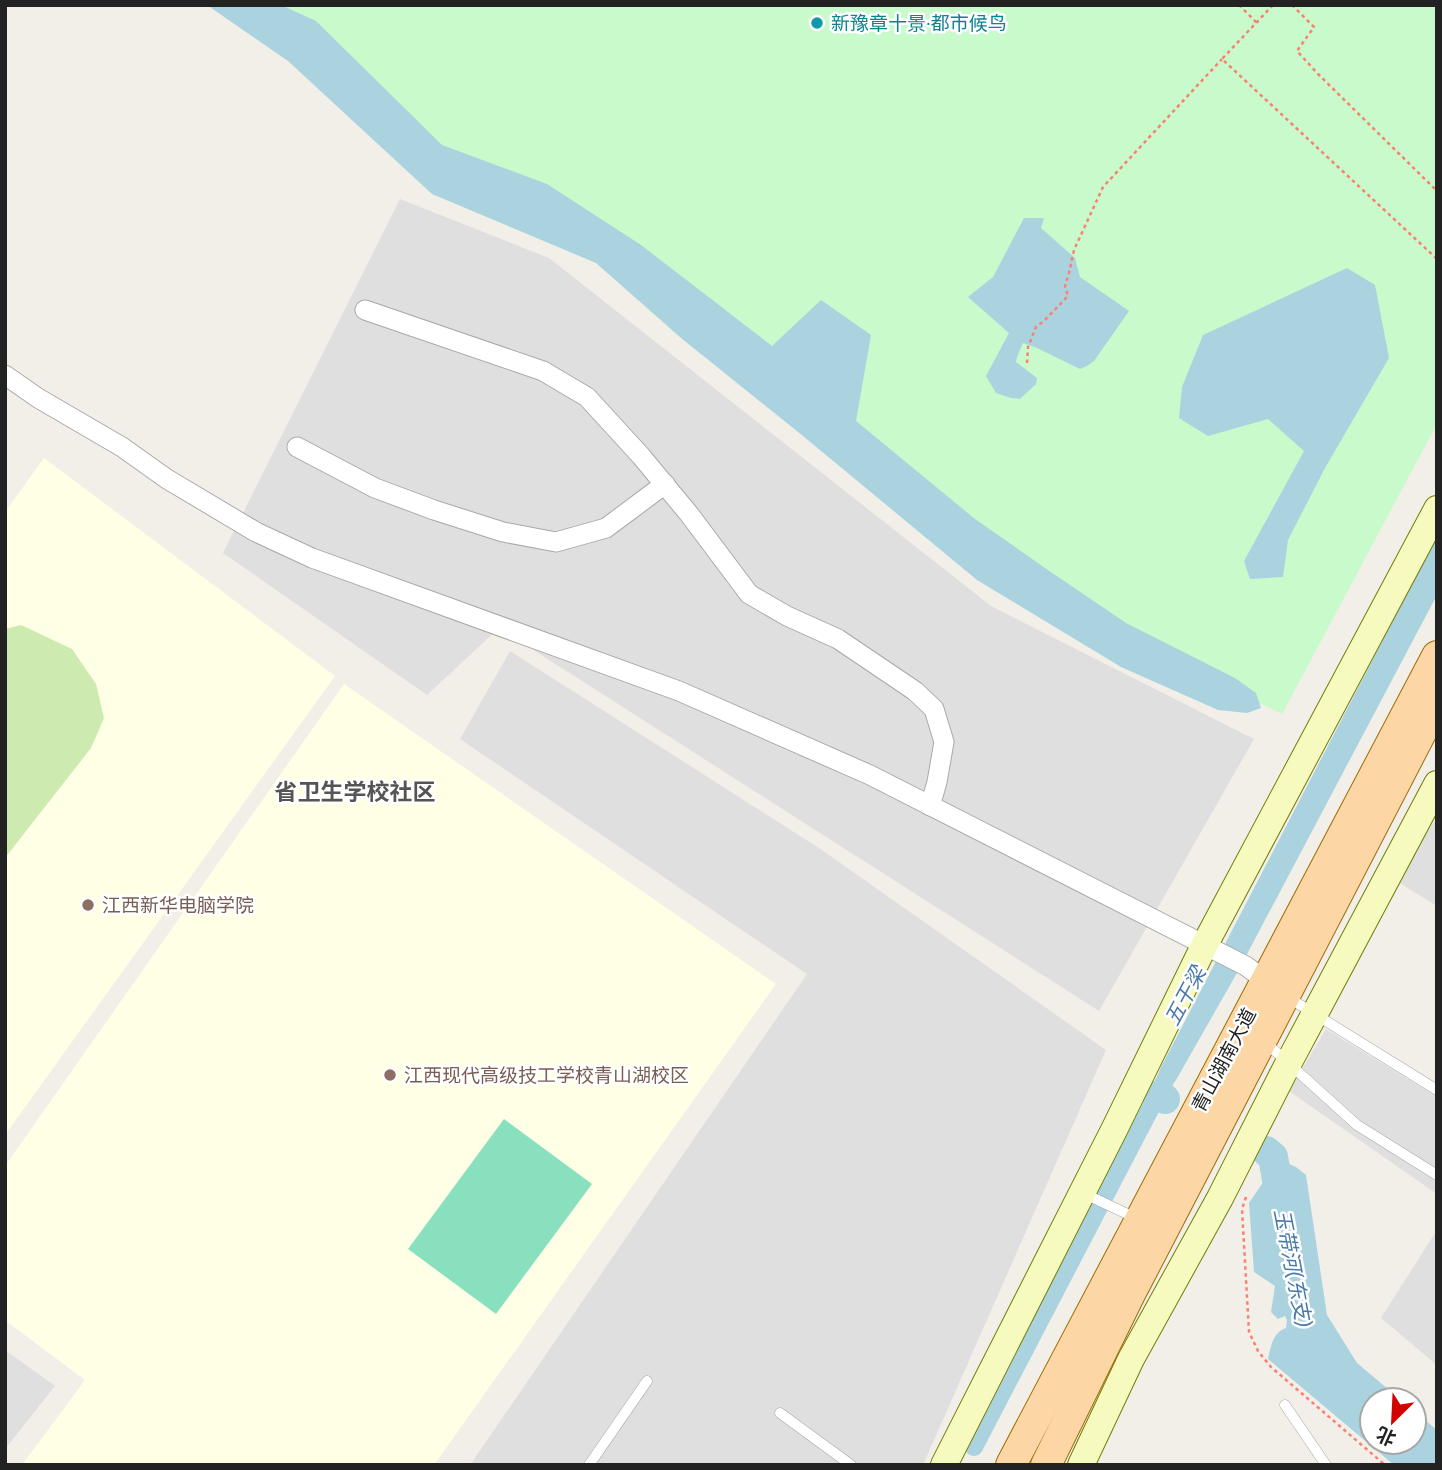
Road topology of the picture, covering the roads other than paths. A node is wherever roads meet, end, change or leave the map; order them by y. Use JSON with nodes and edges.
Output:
{"nodes":[{"id":1,"x":365,"y":310,"type":"dead end"},
{"id":2,"x":5,"y":374,"type":"edge"},
{"id":3,"x":297,"y":447,"type":"dead end"},
{"id":4,"x":665,"y":484,"type":"junction"},
{"id":5,"x":1437,"y":509,"type":"edge"},
{"id":6,"x":1437,"y":656,"type":"edge"},
{"id":7,"x":1437,"y":702,"type":"edge"},
{"id":8,"x":1437,"y":785,"type":"edge"},
{"id":9,"x":930,"y":806,"type":"junction"},
{"id":10,"x":1207,"y":947,"type":"junction"},
{"id":11,"x":1265,"y":981,"type":"junction"},
{"id":12,"x":1315,"y":1014,"type":"junction"},
{"id":13,"x":1262,"y":1040,"type":"junction"},
{"id":14,"x":1288,"y":1064,"type":"junction"},
{"id":15,"x":1437,"y":1090,"type":"edge"},
{"id":16,"x":1437,"y":1175,"type":"edge"},
{"id":17,"x":1083,"y":1194,"type":"junction"},
{"id":18,"x":1131,"y":1216,"type":"junction"},
{"id":19,"x":647,"y":1381,"type":"dead end"},
{"id":20,"x":1285,"y":1405,"type":"dead end"},
{"id":21,"x":780,"y":1413,"type":"dead end"},
{"id":22,"x":589,"y":1465,"type":"edge"},
{"id":23,"x":851,"y":1465,"type":"edge"},
{"id":24,"x":944,"y":1465,"type":"edge"},
{"id":25,"x":1011,"y":1465,"type":"edge"},
{"id":26,"x":1046,"y":1465,"type":"edge"},
{"id":27,"x":1081,"y":1465,"type":"edge"},
{"id":28,"x":1326,"y":1465,"type":"edge"}],
"edges":[{"from":1,"to":4,"type":"street"},
{"from":2,"to":9,"type":"street"},
{"from":3,"to":4,"type":"street"},
{"from":4,"to":9,"type":"street"},
{"from":5,"to":10,"type":"main road"},
{"from":6,"to":11,"type":"main road","name":"青山湖南大道"},
{"from":7,"to":11,"type":"main road","name":"青山湖南大道"},
{"from":8,"to":12,"type":"main road"},
{"from":9,"to":10,"type":"street"},
{"from":10,"to":11,"type":"street"},
{"from":10,"to":17,"type":"main road"},
{"from":11,"to":12,"type":"lane"},
{"from":11,"to":13,"type":"main road","name":"青山湖南大道"},
{"from":11,"to":18,"type":"main road","name":"青山湖南大道"},
{"from":12,"to":14,"type":"main road"},
{"from":12,"to":15,"type":"lane"},
{"from":13,"to":14,"type":"lane"},
{"from":13,"to":26,"type":"main road","name":"青山湖南大道"},
{"from":14,"to":16,"type":"lane"},
{"from":14,"to":27,"type":"main road"},
{"from":17,"to":18,"type":"lane"},
{"from":17,"to":24,"type":"main road"},
{"from":18,"to":25,"type":"main road","name":"青山湖南大道"},
{"from":19,"to":22,"type":"lane"},
{"from":20,"to":28,"type":"lane"},
{"from":21,"to":23,"type":"lane"}]}
